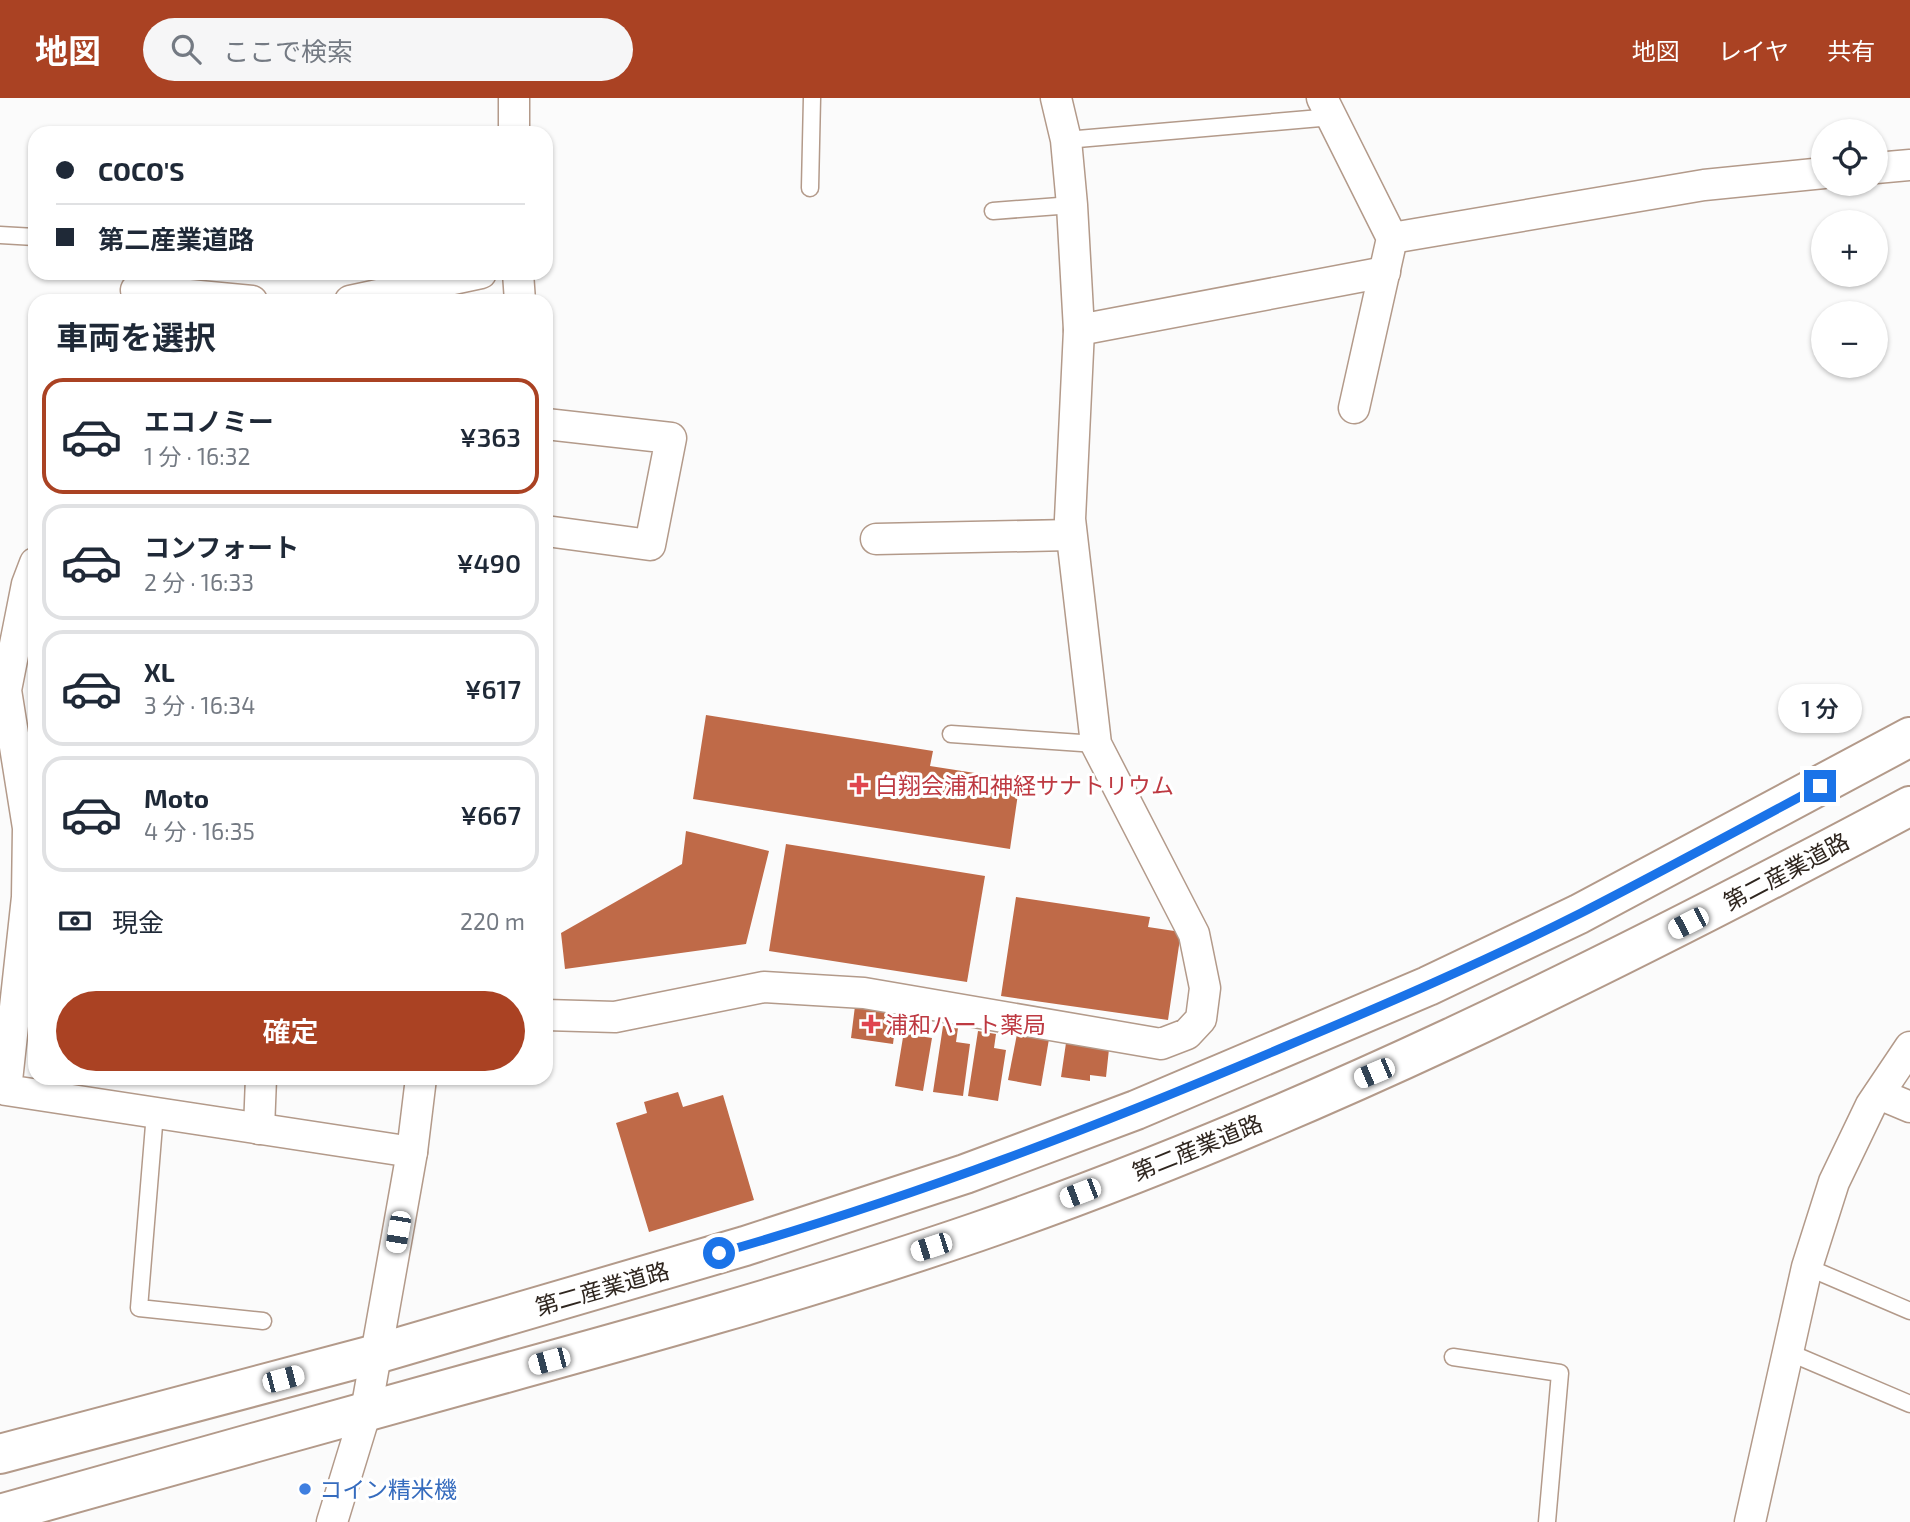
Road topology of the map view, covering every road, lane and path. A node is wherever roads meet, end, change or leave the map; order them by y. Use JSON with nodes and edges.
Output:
{"nodes":[{"id":1,"x":514,"y":98,"type":"edge"},
{"id":2,"x":812,"y":98,"type":"edge"},
{"id":3,"x":1056,"y":98,"type":"edge"},
{"id":4,"x":1327,"y":107,"type":"edge"},
{"id":5,"x":514,"y":126,"type":"edge"},
{"id":6,"x":1066,"y":140,"type":"junction"},
{"id":7,"x":1910,"y":165,"type":"edge"},
{"id":8,"x":1888,"y":167,"type":"edge"},
{"id":9,"x":1811,"y":174,"type":"edge"},
{"id":10,"x":810,"y":188,"type":"dead end"},
{"id":11,"x":1072,"y":205,"type":"junction"},
{"id":12,"x":993,"y":211,"type":"dead end"},
{"id":13,"x":0,"y":235,"type":"edge"},
{"id":14,"x":28,"y":237,"type":"edge"},
{"id":15,"x":1392,"y":238,"type":"junction"},
{"id":16,"x":1385,"y":272,"type":"junction"},
{"id":17,"x":448,"y":280,"type":"edge"},
{"id":18,"x":131,"y":281,"type":"edge"},
{"id":19,"x":210,"y":294,"type":"edge"},
{"id":20,"x":383,"y":294,"type":"edge"},
{"id":21,"x":1079,"y":330,"type":"junction"},
{"id":22,"x":1354,"y":408,"type":"dead end"},
{"id":23,"x":553,"y":425,"type":"edge"},
{"id":24,"x":553,"y":532,"type":"edge"},
{"id":25,"x":1072,"y":535,"type":"junction"},
{"id":26,"x":876,"y":539,"type":"dead end"},
{"id":27,"x":28,"y":581,"type":"edge"},
{"id":28,"x":951,"y":734,"type":"dead end"},
{"id":29,"x":1910,"y":737,"type":"edge"},
{"id":30,"x":1096,"y":744,"type":"junction"},
{"id":31,"x":1910,"y":806,"type":"edge"},
{"id":32,"x":28,"y":828,"type":"edge"},
{"id":33,"x":28,"y":828,"type":"edge"},
{"id":34,"x":553,"y":1015,"type":"edge"},
{"id":35,"x":6,"y":1032,"type":"edge"},
{"id":36,"x":1910,"y":1047,"type":"edge"},
{"id":37,"x":261,"y":1085,"type":"edge"},
{"id":38,"x":420,"y":1085,"type":"edge"},
{"id":39,"x":1879,"y":1094,"type":"junction"},
{"id":40,"x":1910,"y":1107,"type":"edge"},
{"id":41,"x":155,"y":1113,"type":"junction"},
{"id":42,"x":259,"y":1129,"type":"junction"},
{"id":43,"x":412,"y":1152,"type":"junction"},
{"id":44,"x":1807,"y":1267,"type":"junction"},
{"id":45,"x":1910,"y":1311,"type":"edge"},
{"id":46,"x":263,"y":1321,"type":"dead end"},
{"id":47,"x":1788,"y":1352,"type":"junction"},
{"id":48,"x":376,"y":1354,"type":"junction"},
{"id":49,"x":1453,"y":1357,"type":"dead end"},
{"id":50,"x":1910,"y":1404,"type":"edge"},
{"id":51,"x":366,"y":1411,"type":"junction"},
{"id":52,"x":0,"y":1454,"type":"edge"},
{"id":53,"x":0,"y":1514,"type":"edge"},
{"id":54,"x":332,"y":1522,"type":"edge"},
{"id":55,"x":1547,"y":1522,"type":"edge"},
{"id":56,"x":1750,"y":1522,"type":"edge"}],
"edges":[{"from":1,"to":5,"type":"street"},
{"from":2,"to":10,"type":"lane"},
{"from":3,"to":6,"type":"street"},
{"from":4,"to":6,"type":"lane"},
{"from":4,"to":15,"type":"street"},
{"from":6,"to":11,"type":"street"},
{"from":7,"to":8,"type":"street"},
{"from":9,"to":15,"type":"street"},
{"from":11,"to":12,"type":"lane"},
{"from":11,"to":21,"type":"street"},
{"from":13,"to":14,"type":"lane"},
{"from":15,"to":16,"type":"street"},
{"from":16,"to":21,"type":"street"},
{"from":16,"to":22,"type":"street"},
{"from":17,"to":20,"type":"street"},
{"from":18,"to":19,"type":"street"},
{"from":21,"to":25,"type":"street"},
{"from":23,"to":24,"type":"street"},
{"from":25,"to":26,"type":"street"},
{"from":25,"to":30,"type":"street"},
{"from":27,"to":32,"type":"street"},
{"from":28,"to":30,"type":"lane"},
{"from":29,"to":48,"type":"main road","name":"第二産業道路"},
{"from":30,"to":34,"type":"street"},
{"from":31,"to":51,"type":"main road","name":"第二産業道路"},
{"from":33,"to":35,"type":"street"},
{"from":35,"to":41,"type":"street"},
{"from":36,"to":39,"type":"street"},
{"from":37,"to":42,"type":"street"},
{"from":38,"to":43,"type":"street"},
{"from":39,"to":40,"type":"street"},
{"from":39,"to":44,"type":"street"},
{"from":41,"to":42,"type":"street"},
{"from":41,"to":46,"type":"lane"},
{"from":42,"to":43,"type":"street"},
{"from":43,"to":48,"type":"street"},
{"from":44,"to":45,"type":"lane"},
{"from":44,"to":47,"type":"street"},
{"from":47,"to":50,"type":"lane"},
{"from":47,"to":56,"type":"street"},
{"from":48,"to":51,"type":"street"},
{"from":48,"to":52,"type":"main road","name":"第二産業道路"},
{"from":49,"to":55,"type":"lane"},
{"from":51,"to":53,"type":"main road","name":"第二産業道路"},
{"from":51,"to":54,"type":"street"}]}
